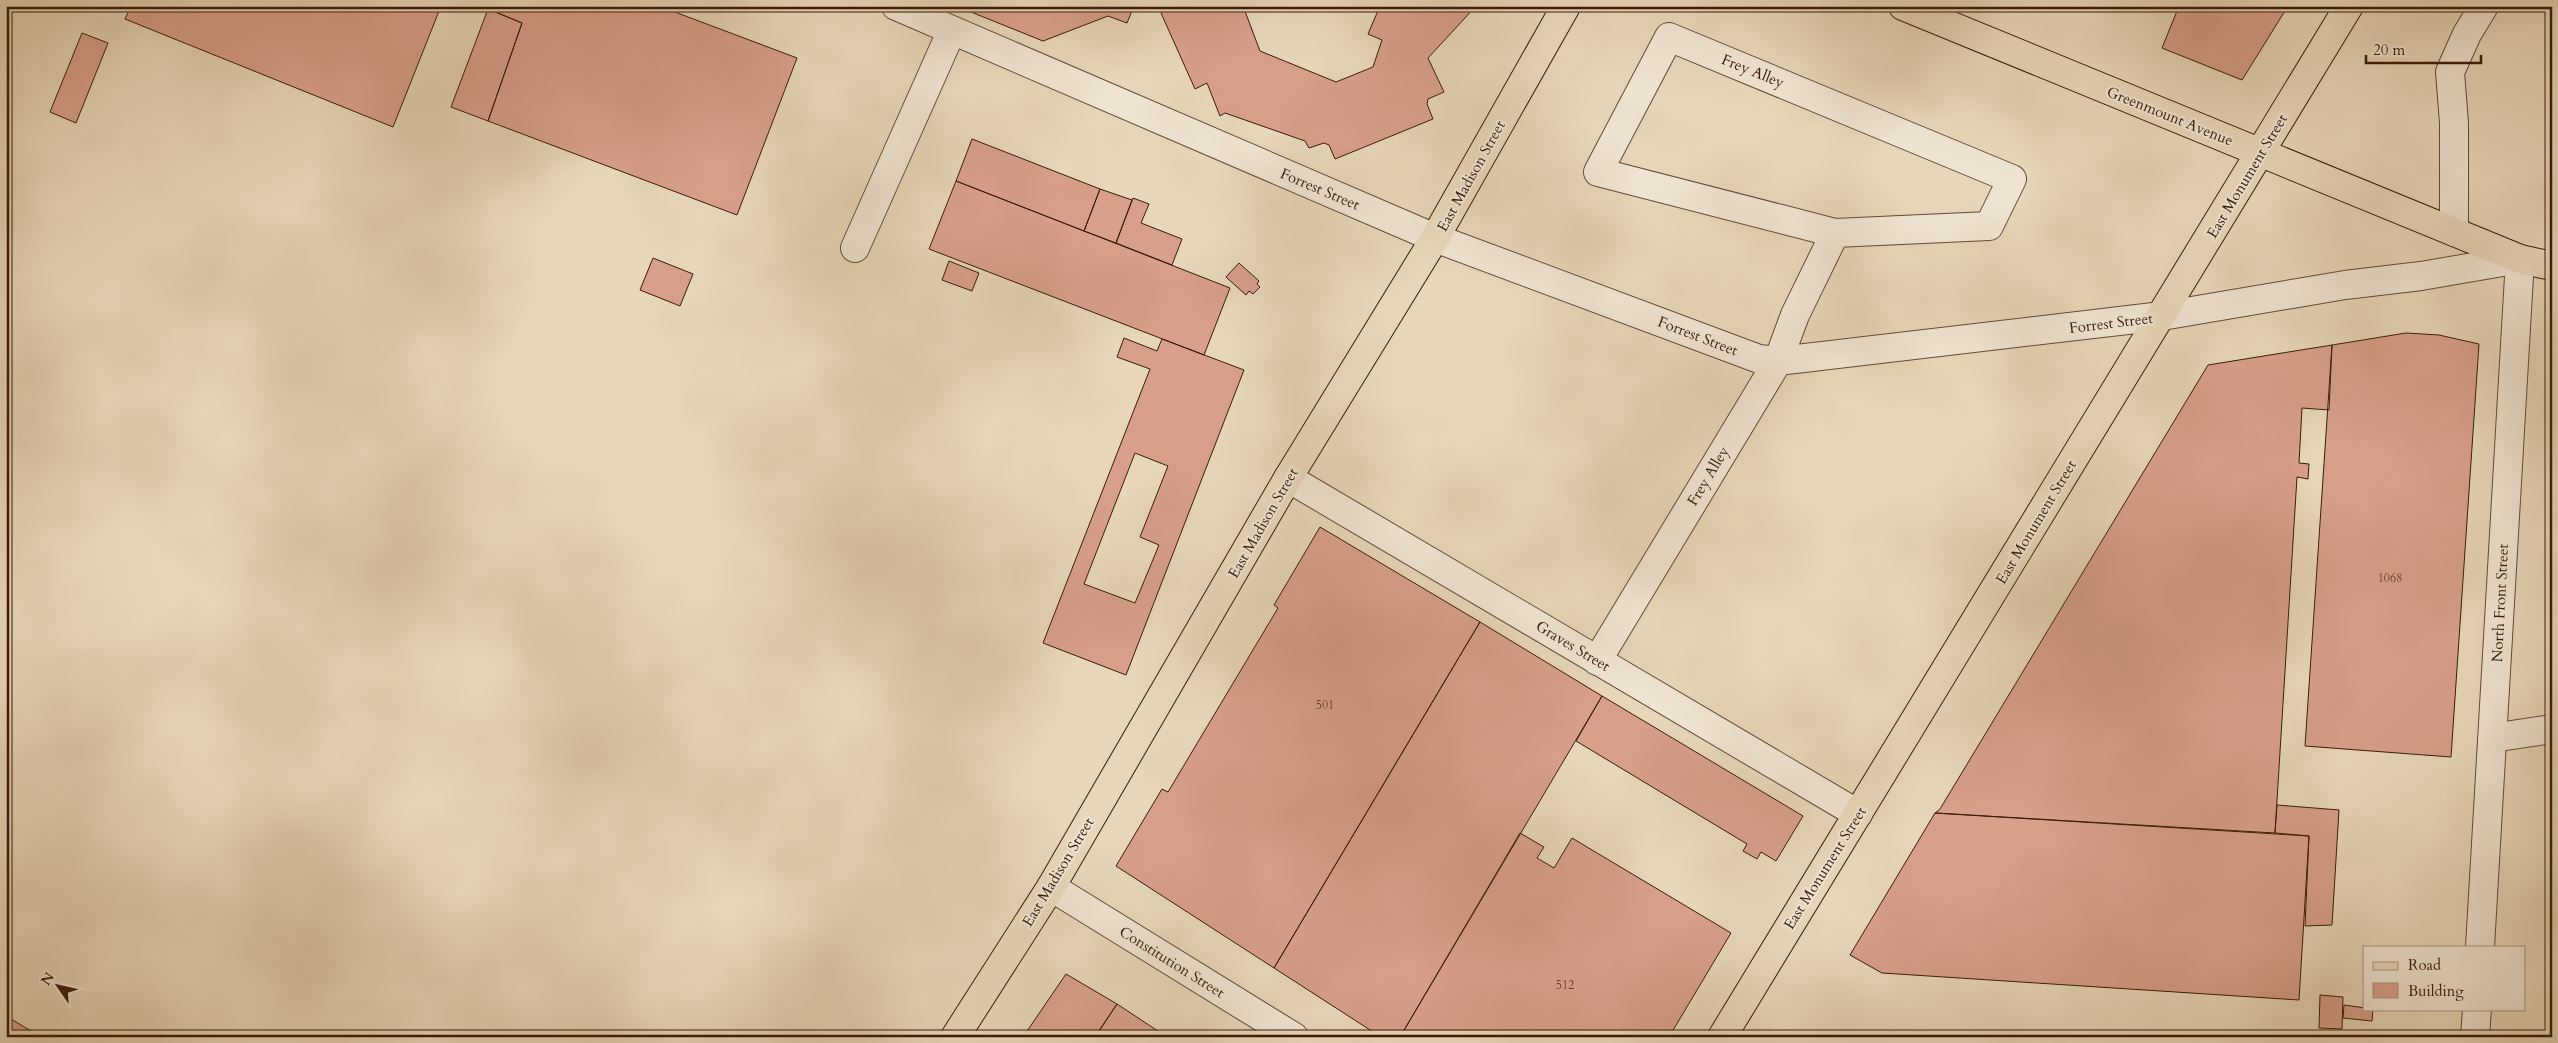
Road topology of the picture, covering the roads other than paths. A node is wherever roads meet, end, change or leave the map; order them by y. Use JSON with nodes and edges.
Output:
{"nodes":[{"id":1,"x":896,"y":6,"type":"edge"},
{"id":2,"x":1566,"y":6,"type":"edge"},
{"id":3,"x":1903,"y":6,"type":"edge"},
{"id":4,"x":2349,"y":6,"type":"edge"},
{"id":5,"x":2484,"y":6,"type":"edge"},
{"id":6,"x":952,"y":30,"type":"junction"},
{"id":7,"x":2261,"y":153,"type":"junction"},
{"id":8,"x":1835,"y":232,"type":"junction"},
{"id":9,"x":2454,"y":232,"type":"junction"},
{"id":10,"x":1435,"y":238,"type":"junction"},
{"id":11,"x":854,"y":248,"type":"dead end"},
{"id":12,"x":2520,"y":259,"type":"junction"},
{"id":13,"x":2552,"y":266,"type":"edge"},
{"id":14,"x":2162,"y":316,"type":"junction"},
{"id":15,"x":1778,"y":361,"type":"junction"},
{"id":16,"x":1288,"y":478,"type":"junction"},
{"id":17,"x":1597,"y":661,"type":"junction"},
{"id":18,"x":2552,"y":729,"type":"edge"},
{"id":19,"x":2492,"y":738,"type":"junction"},
{"id":20,"x":1858,"y":814,"type":"junction"},
{"id":21,"x":1051,"y":887,"type":"junction"},
{"id":22,"x":2480,"y":946,"type":"edge"},
{"id":23,"x":2476,"y":1010,"type":"edge"},
{"id":24,"x":955,"y":1037,"type":"edge"},
{"id":25,"x":1294,"y":1037,"type":"edge"},
{"id":26,"x":1722,"y":1037,"type":"edge"},
{"id":27,"x":2475,"y":1037,"type":"edge"}],
"edges":[{"from":1,"to":6,"type":"street","name":"Forrest Street"},
{"from":2,"to":10,"type":"main road","name":"East Madison Street"},
{"from":3,"to":7,"type":"main road","name":"Greenmount Avenue"},
{"from":4,"to":7,"type":"main road","name":"East Monument Street"},
{"from":5,"to":9,"type":"street"},
{"from":6,"to":10,"type":"street","name":"Forrest Street"},
{"from":6,"to":11,"type":"street"},
{"from":7,"to":9,"type":"main road","name":"Greenmount Avenue"},
{"from":7,"to":14,"type":"main road","name":"East Monument Street"},
{"from":8,"to":8,"type":"street","name":"Frey Alley"},
{"from":8,"to":15,"type":"street","name":"Frey Alley"},
{"from":9,"to":12,"type":"main road","name":"Greenmount Avenue"},
{"from":10,"to":15,"type":"street","name":"Forrest Street"},
{"from":10,"to":16,"type":"main road","name":"East Madison Street"},
{"from":12,"to":13,"type":"main road","name":"Forrest Street"},
{"from":12,"to":14,"type":"street","name":"Forrest Street"},
{"from":12,"to":19,"type":"street","name":"North Front Street"},
{"from":14,"to":15,"type":"street","name":"Forrest Street"},
{"from":14,"to":20,"type":"main road","name":"East Monument Street"},
{"from":15,"to":17,"type":"street","name":"Frey Alley"},
{"from":16,"to":17,"type":"street","name":"Graves Street"},
{"from":16,"to":21,"type":"main road","name":"East Madison Street"},
{"from":17,"to":20,"type":"street","name":"Graves Street"},
{"from":18,"to":19,"type":"street"},
{"from":19,"to":22,"type":"street","name":"North Front Street"},
{"from":20,"to":26,"type":"main road","name":"East Monument Street"},
{"from":21,"to":24,"type":"main road","name":"East Madison Street"},
{"from":21,"to":25,"type":"street","name":"Constitution Street"},
{"from":23,"to":27,"type":"street"}]}
